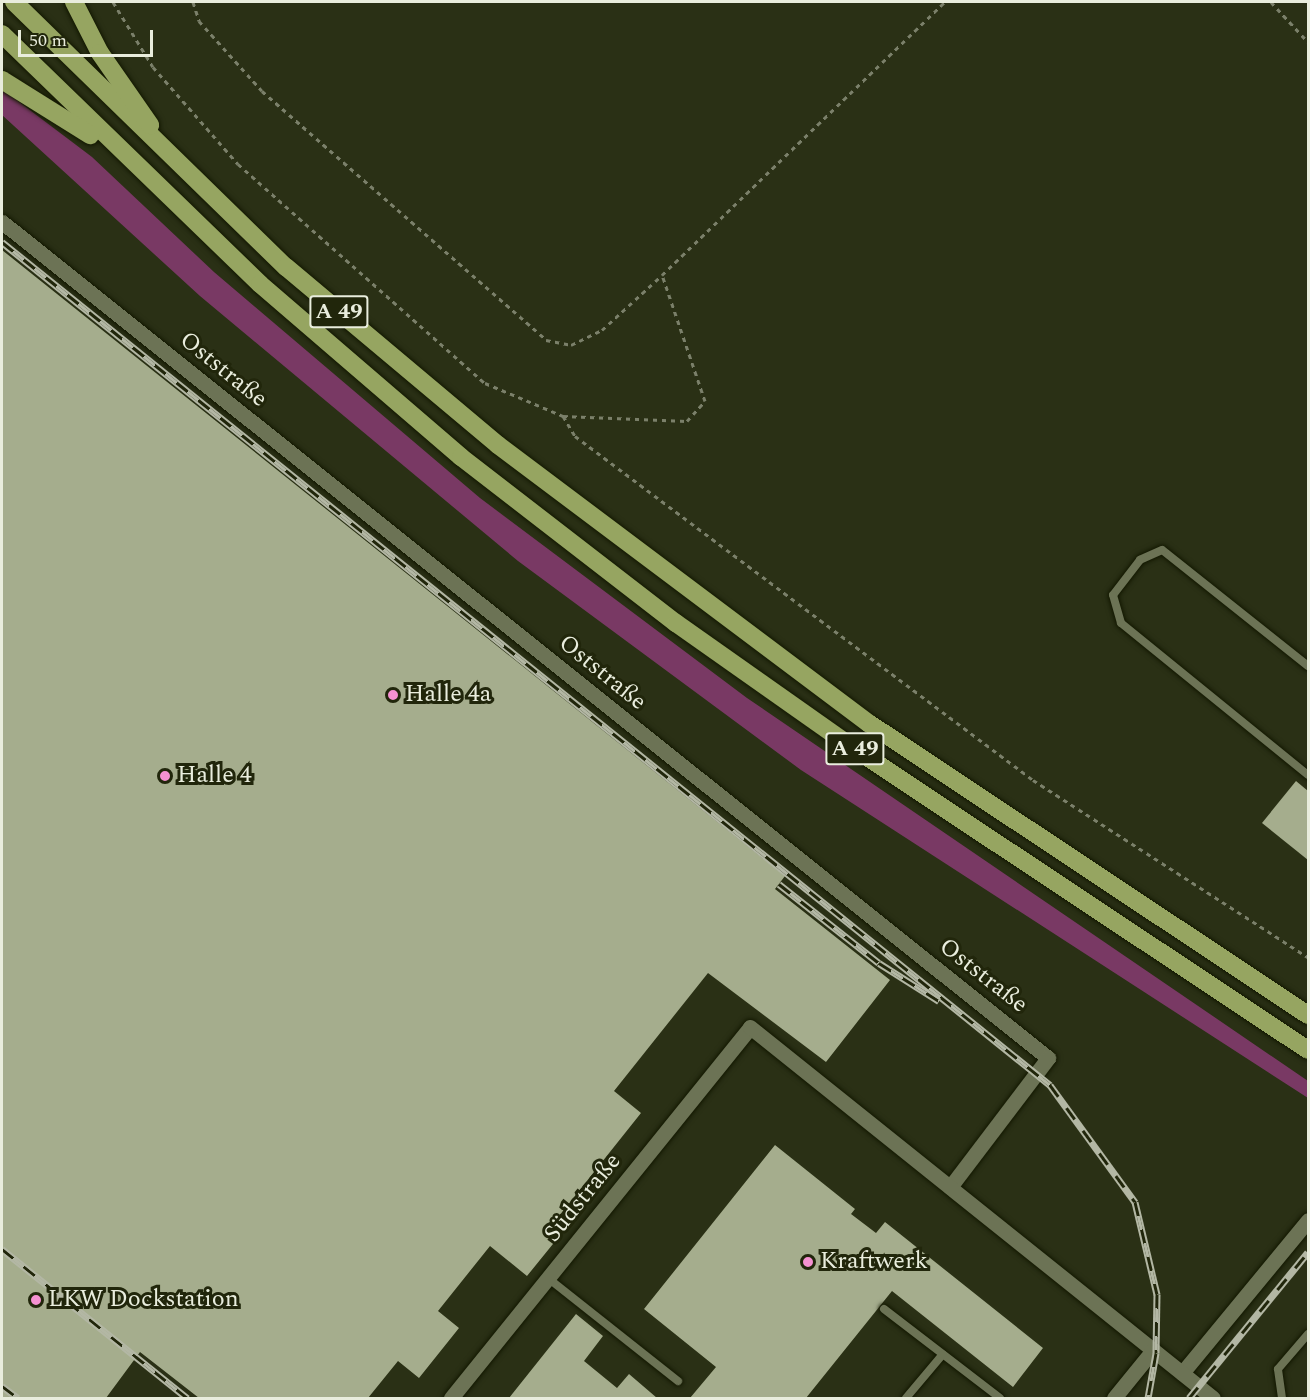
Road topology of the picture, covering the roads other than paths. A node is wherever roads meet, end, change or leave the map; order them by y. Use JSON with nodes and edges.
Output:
{"nodes":[{"id":1,"x":14,"y":2,"type":"edge"},
{"id":2,"x":74,"y":2,"type":"edge"},
{"id":3,"x":2,"y":34,"type":"edge"},
{"id":4,"x":2,"y":80,"type":"edge"},
{"id":5,"x":186,"y":171,"type":"junction"},
{"id":6,"x":149,"y":180,"type":"junction"},
{"id":7,"x":2,"y":222,"type":"edge"},
{"id":8,"x":1308,"y":666,"type":"edge"},
{"id":9,"x":1308,"y":775,"type":"edge"},
{"id":10,"x":1308,"y":1015,"type":"edge"},
{"id":11,"x":1308,"y":1050,"type":"edge"},
{"id":12,"x":950,"y":1187,"type":"junction"},
{"id":13,"x":1308,"y":1220,"type":"edge"},
{"id":14,"x":548,"y":1278,"type":"junction"},
{"id":15,"x":884,"y":1309,"type":"dead end"},
{"id":16,"x":1308,"y":1334,"type":"edge"},
{"id":17,"x":1153,"y":1350,"type":"junction"},
{"id":18,"x":943,"y":1354,"type":"junction"},
{"id":19,"x":1182,"y":1373,"type":"junction"},
{"id":20,"x":678,"y":1381,"type":"dead end"},
{"id":21,"x":451,"y":1398,"type":"edge"},
{"id":22,"x":906,"y":1398,"type":"edge"},
{"id":23,"x":1000,"y":1398,"type":"edge"},
{"id":24,"x":1114,"y":1398,"type":"edge"},
{"id":25,"x":1213,"y":1398,"type":"edge"},
{"id":26,"x":1282,"y":1398,"type":"edge"}],
"edges":[{"from":1,"to":5,"type":"highway","number":"A 49"},
{"from":2,"to":5,"type":"highway"},
{"from":3,"to":6,"type":"highway","number":"A 49"},
{"from":4,"to":6,"type":"highway"},
{"from":5,"to":10,"type":"highway","number":"A 49"},
{"from":6,"to":11,"type":"highway","number":"A 49"},
{"from":7,"to":12,"type":"street","name":"Oststraße"},
{"from":8,"to":9,"type":"lane"},
{"from":12,"to":14,"type":"street","name":"Südstraße"},
{"from":12,"to":17,"type":"street"},
{"from":13,"to":19,"type":"street"},
{"from":14,"to":20,"type":"lane"},
{"from":14,"to":21,"type":"street","name":"Südstraße"},
{"from":15,"to":18,"type":"lane"},
{"from":16,"to":26,"type":"lane"},
{"from":17,"to":19,"type":"street"},
{"from":17,"to":24,"type":"street"},
{"from":18,"to":22,"type":"lane"},
{"from":18,"to":23,"type":"lane"},
{"from":19,"to":25,"type":"street"}]}
